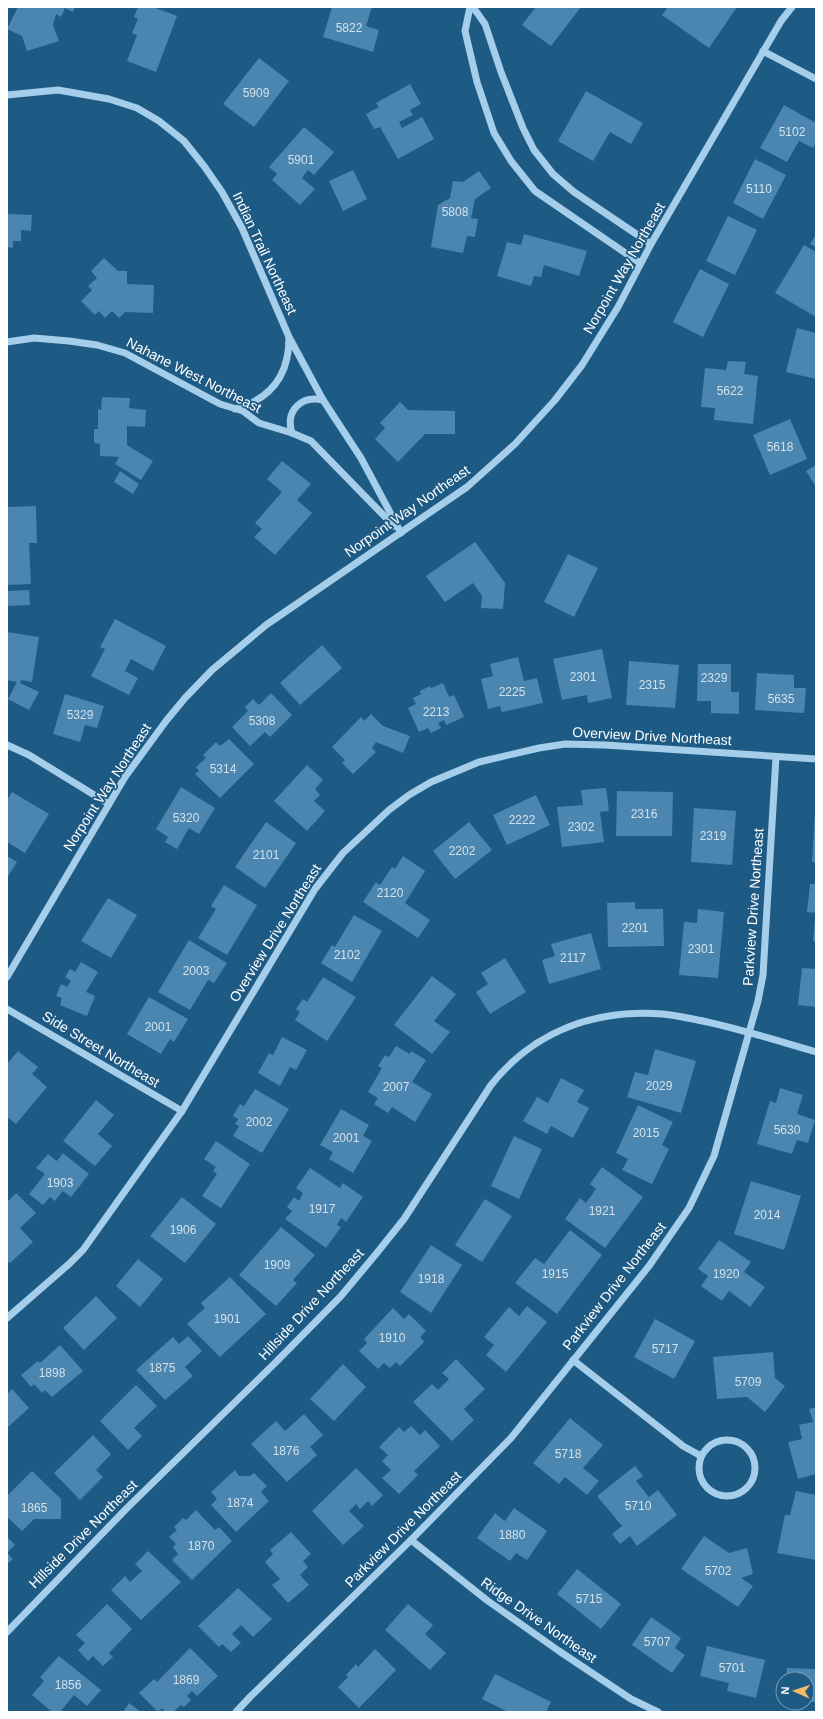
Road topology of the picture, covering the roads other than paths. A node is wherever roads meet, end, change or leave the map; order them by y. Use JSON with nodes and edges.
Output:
{"nodes":[{"id":1,"x":471,"y":7,"type":"edge"},
{"id":2,"x":792,"y":7,"type":"edge"},
{"id":3,"x":764,"y":51,"type":"junction"},
{"id":4,"x":816,"y":79,"type":"edge"},
{"id":5,"x":7,"y":95,"type":"edge"},
{"id":6,"x":651,"y":244,"type":"junction"},
{"id":7,"x":640,"y":263,"type":"junction"},
{"id":8,"x":289,"y":337,"type":"junction"},
{"id":9,"x":7,"y":342,"type":"edge"},
{"id":10,"x":323,"y":400,"type":"junction"},
{"id":11,"x":235,"y":409,"type":"junction"},
{"id":12,"x":292,"y":433,"type":"junction"},
{"id":13,"x":401,"y":533,"type":"junction"},
{"id":14,"x":7,"y":745,"type":"edge"},
{"id":15,"x":776,"y":757,"type":"junction"},
{"id":16,"x":816,"y":759,"type":"edge"},
{"id":17,"x":109,"y":804,"type":"junction"},
{"id":18,"x":7,"y":977,"type":"edge"},
{"id":19,"x":7,"y":1008,"type":"edge"},
{"id":20,"x":748,"y":1032,"type":"junction"},
{"id":21,"x":816,"y":1052,"type":"edge"},
{"id":22,"x":182,"y":1111,"type":"junction"},
{"id":23,"x":7,"y":1318,"type":"edge"},
{"id":24,"x":573,"y":1360,"type":"junction"},
{"id":25,"x":701,"y":1456,"type":"junction"},
{"id":26,"x":411,"y":1540,"type":"junction"},
{"id":27,"x":7,"y":1632,"type":"edge"},
{"id":28,"x":236,"y":1712,"type":"edge"},
{"id":29,"x":658,"y":1712,"type":"edge"}],
"edges":[{"from":1,"to":6,"type":"street"},
{"from":1,"to":7,"type":"street"},
{"from":2,"to":3,"type":"street","name":"Norpoint Way Northeast"},
{"from":3,"to":4,"type":"street"},
{"from":3,"to":6,"type":"street","name":"Norpoint Way Northeast"},
{"from":5,"to":8,"type":"street","name":"Indian Trail Northeast"},
{"from":6,"to":7,"type":"street","name":"Norpoint Way Northeast"},
{"from":7,"to":13,"type":"street","name":"Norpoint Way Northeast"},
{"from":8,"to":10,"type":"street","name":"Indian Trail Northeast"},
{"from":8,"to":11,"type":"street","name":"Indian Trail Northeast"},
{"from":9,"to":11,"type":"street","name":"Nahane West Northeast"},
{"from":10,"to":12,"type":"street"},
{"from":10,"to":13,"type":"street","name":"Indian Trail Northeast"},
{"from":11,"to":12,"type":"street","name":"Nahane West Northeast"},
{"from":12,"to":13,"type":"street","name":"Nahane West Northeast"},
{"from":13,"to":17,"type":"street","name":"Norpoint Way Northeast"},
{"from":14,"to":17,"type":"street"},
{"from":15,"to":16,"type":"street","name":"Overview Drive Northeast"},
{"from":15,"to":20,"type":"street","name":"Parkview Drive Northeast"},
{"from":15,"to":22,"type":"street","name":"Overview Drive Northeast"},
{"from":17,"to":18,"type":"street","name":"Norpoint Way Northeast"},
{"from":19,"to":22,"type":"street","name":"Side Street Northeast"},
{"from":20,"to":21,"type":"street","name":"Hillside Drive Northeast"},
{"from":20,"to":24,"type":"street","name":"Parkview Drive Northeast"},
{"from":20,"to":27,"type":"street","name":"Hillside Drive Northeast"},
{"from":22,"to":23,"type":"street","name":"Overview Drive Northeast"},
{"from":24,"to":25,"type":"street"},
{"from":24,"to":26,"type":"street","name":"Parkview Drive Northeast"},
{"from":25,"to":25,"type":"street"},
{"from":26,"to":28,"type":"street","name":"Parkview Drive Northeast"},
{"from":26,"to":29,"type":"street","name":"Ridge Drive Northeast"}]}
